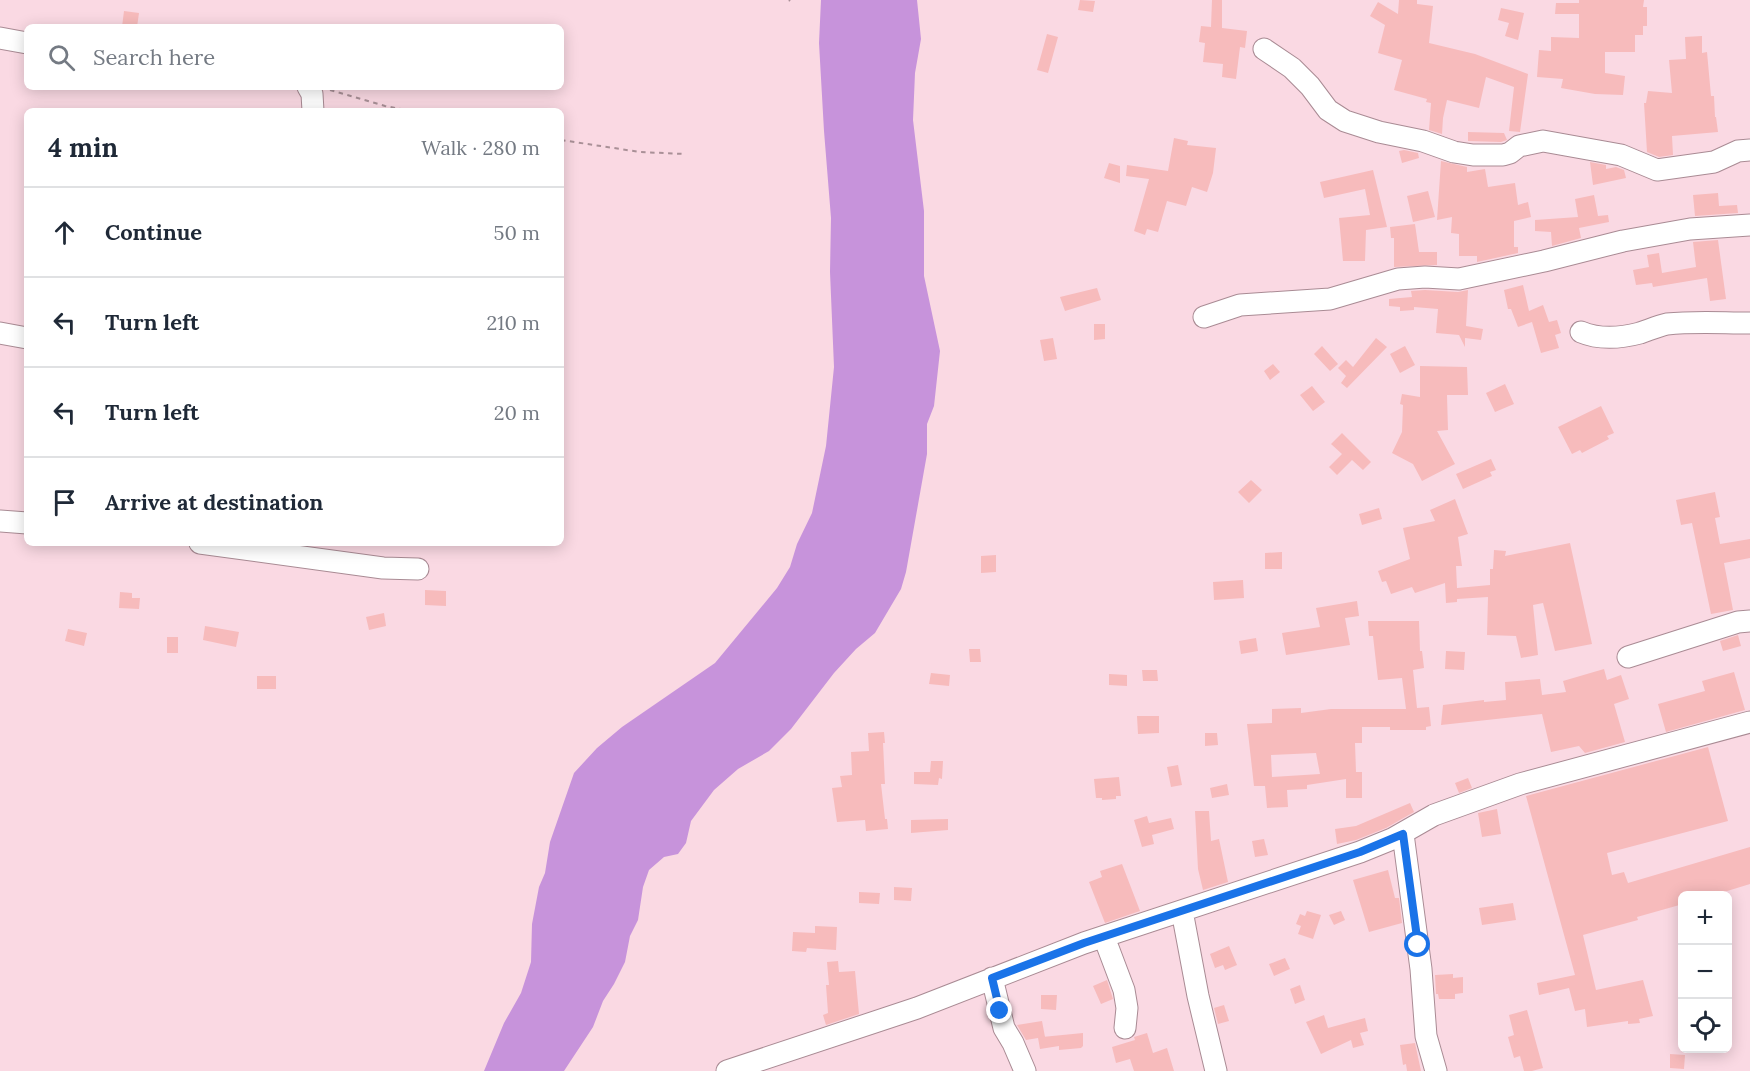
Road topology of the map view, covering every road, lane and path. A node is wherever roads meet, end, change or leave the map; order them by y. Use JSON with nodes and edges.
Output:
{"nodes":[{"id":1,"x":0,"y":38,"type":"edge"},
{"id":2,"x":24,"y":43,"type":"edge"},
{"id":3,"x":1263,"y":49,"type":"dead end"},
{"id":4,"x":316,"y":90,"type":"edge"},
{"id":5,"x":325,"y":90,"type":"edge"},
{"id":6,"x":313,"y":108,"type":"edge"},
{"id":7,"x":395,"y":108,"type":"edge"},
{"id":8,"x":564,"y":140,"type":"edge"},
{"id":9,"x":1750,"y":150,"type":"edge"},
{"id":10,"x":685,"y":154,"type":"dead end"},
{"id":11,"x":1750,"y":225,"type":"edge"},
{"id":12,"x":1204,"y":317,"type":"dead end"},
{"id":13,"x":1750,"y":323,"type":"edge"},
{"id":14,"x":1581,"y":332,"type":"dead end"},
{"id":15,"x":0,"y":333,"type":"edge"},
{"id":16,"x":24,"y":337,"type":"edge"},
{"id":17,"x":0,"y":521,"type":"edge"},
{"id":18,"x":24,"y":523,"type":"edge"},
{"id":19,"x":222,"y":546,"type":"edge"},
{"id":20,"x":418,"y":569,"type":"dead end"},
{"id":21,"x":1750,"y":621,"type":"edge"},
{"id":22,"x":1628,"y":657,"type":"dead end"},
{"id":23,"x":1750,"y":722,"type":"edge"},
{"id":24,"x":1403,"y":834,"type":"junction"},
{"id":25,"x":1182,"y":911,"type":"junction"},
{"id":26,"x":1104,"y":937,"type":"junction"},
{"id":27,"x":992,"y":978,"type":"junction"},
{"id":28,"x":1125,"y":1028,"type":"dead end"},
{"id":29,"x":727,"y":1071,"type":"edge"},
{"id":30,"x":1025,"y":1071,"type":"edge"},
{"id":31,"x":1216,"y":1071,"type":"edge"},
{"id":32,"x":1436,"y":1071,"type":"edge"}],
"edges":[{"from":1,"to":2,"type":"street"},
{"from":3,"to":9,"type":"street"},
{"from":4,"to":6,"type":"street"},
{"from":5,"to":7,"type":"path"},
{"from":8,"to":10,"type":"path"},
{"from":11,"to":12,"type":"street"},
{"from":13,"to":14,"type":"street"},
{"from":15,"to":16,"type":"street"},
{"from":17,"to":18,"type":"street"},
{"from":19,"to":20,"type":"street"},
{"from":21,"to":22,"type":"street"},
{"from":23,"to":24,"type":"street"},
{"from":24,"to":25,"type":"street"},
{"from":24,"to":32,"type":"street"},
{"from":25,"to":26,"type":"street"},
{"from":25,"to":31,"type":"street"},
{"from":26,"to":27,"type":"street"},
{"from":26,"to":28,"type":"street"},
{"from":27,"to":29,"type":"street"},
{"from":27,"to":30,"type":"street"}]}
